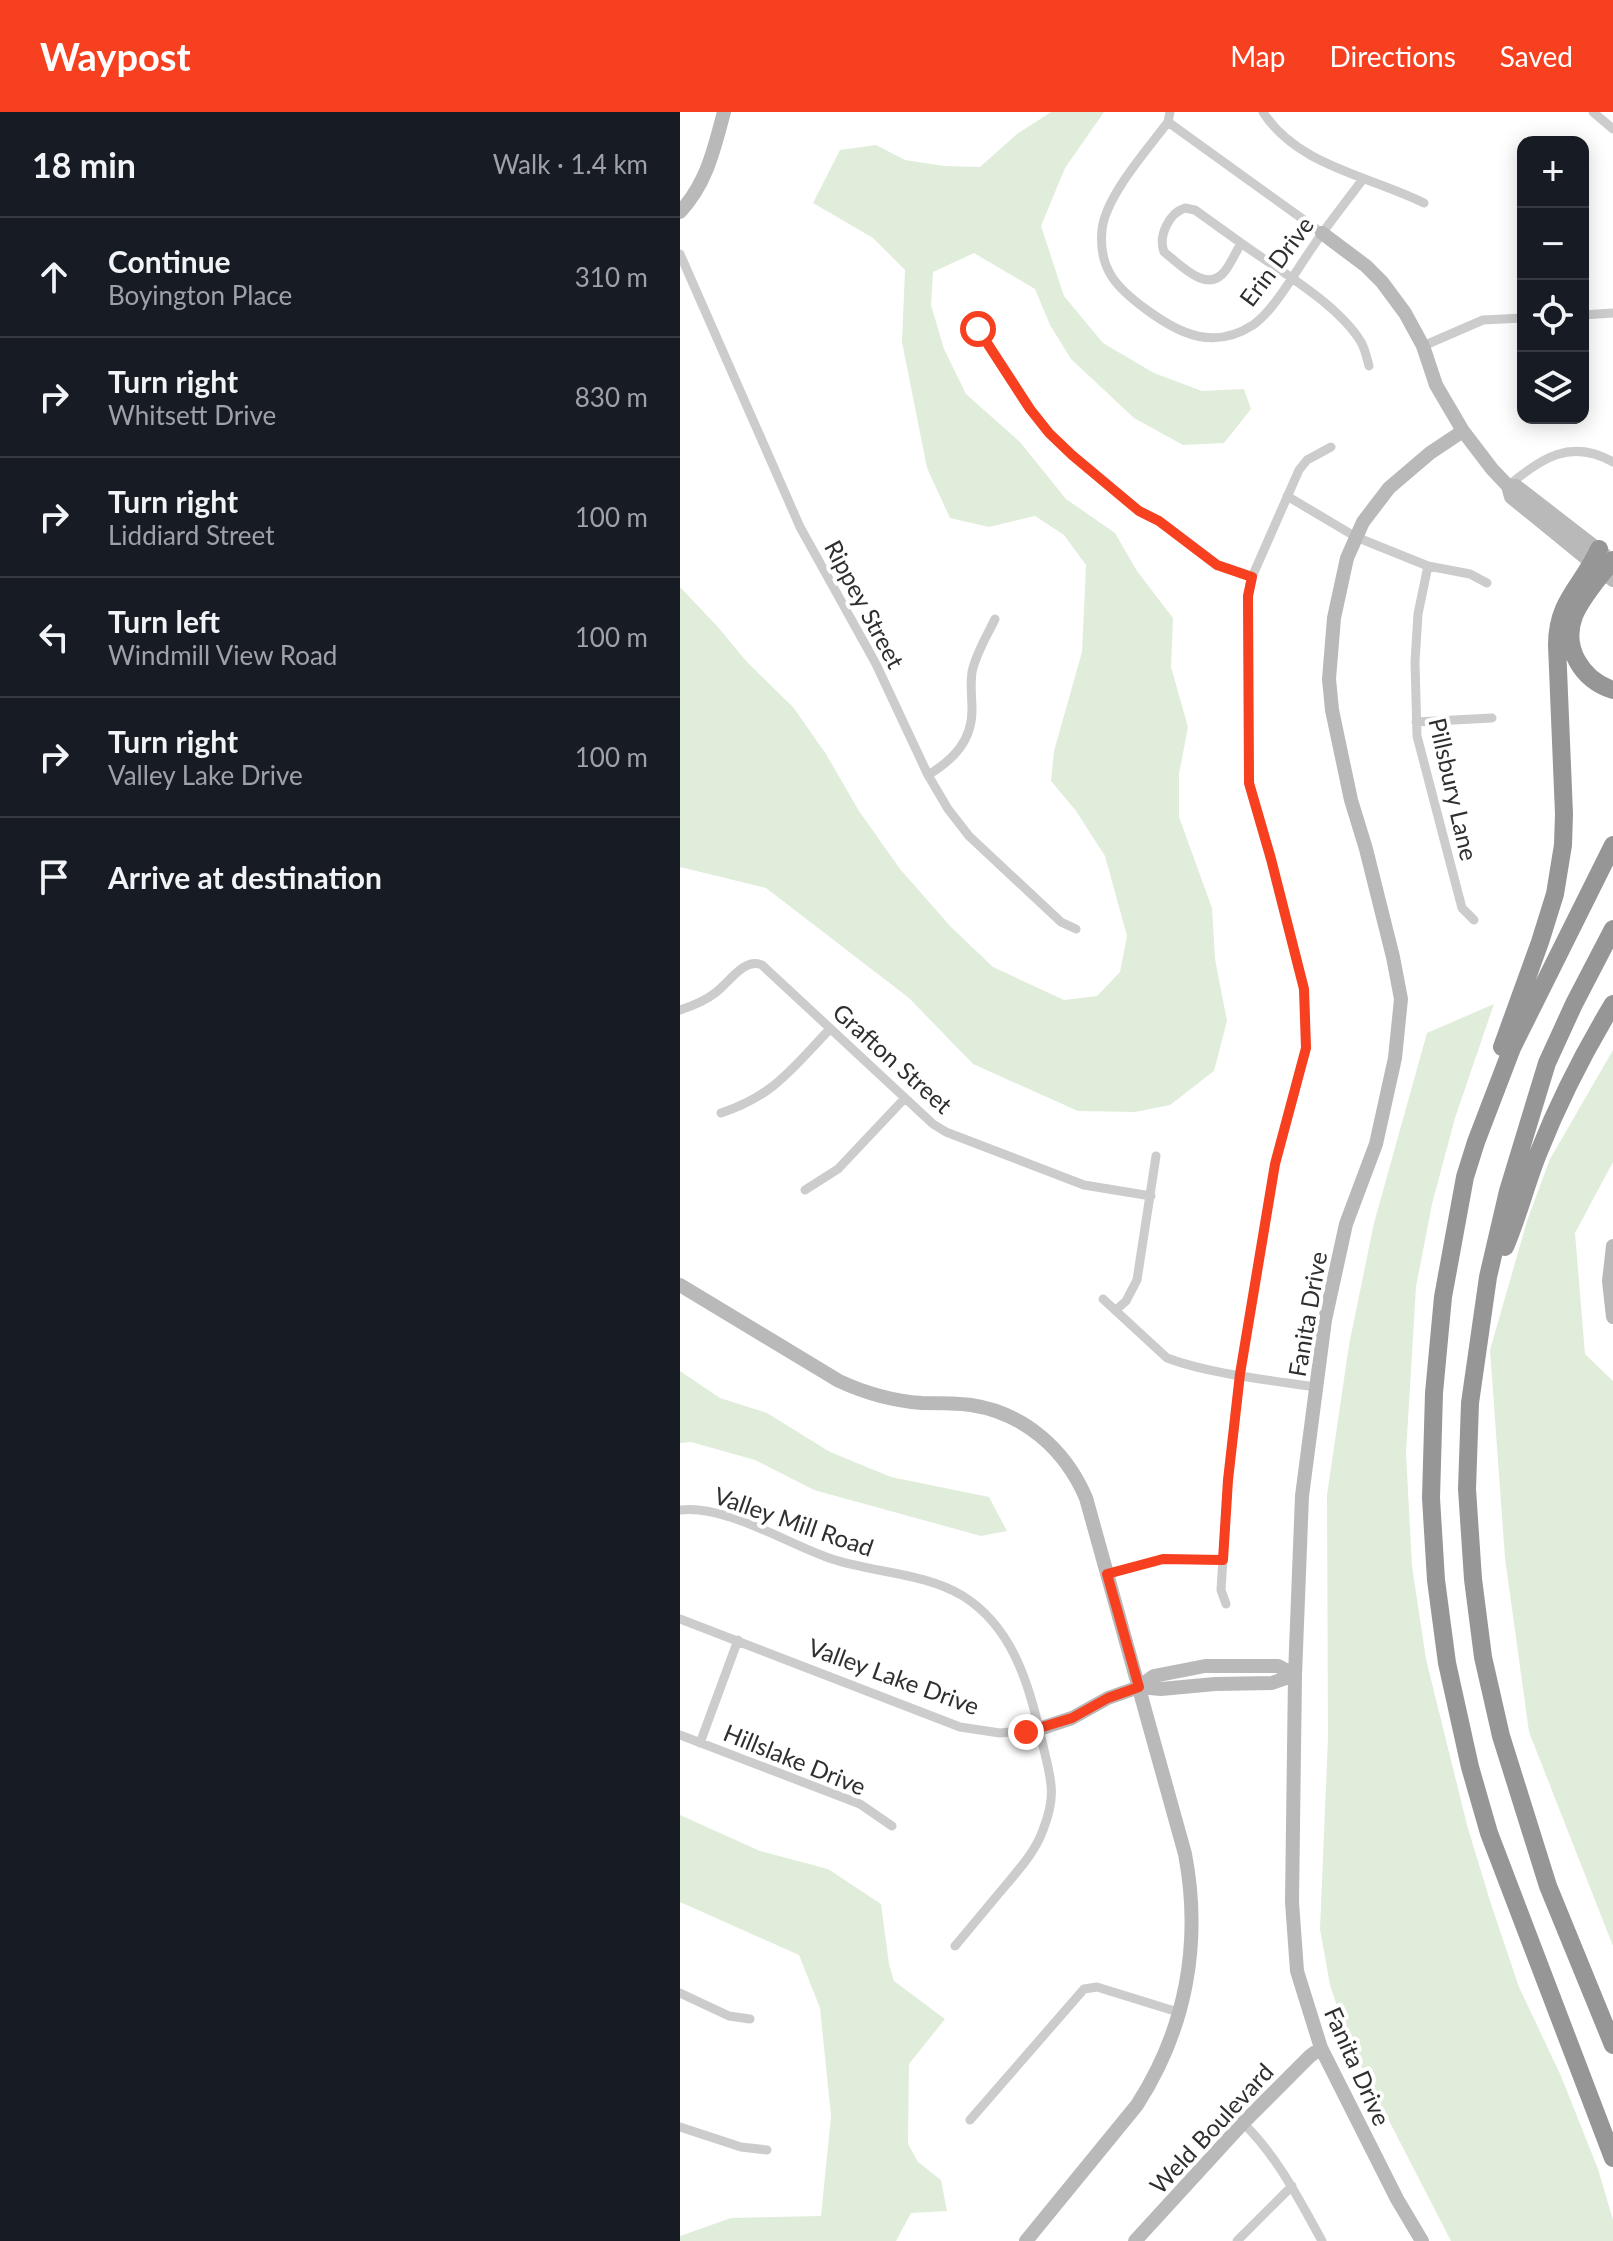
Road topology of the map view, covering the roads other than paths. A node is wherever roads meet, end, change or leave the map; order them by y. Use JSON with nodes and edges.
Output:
{"nodes":[{"id":1,"x":724,"y":112,"type":"edge"},
{"id":2,"x":1263,"y":112,"type":"edge"},
{"id":3,"x":1593,"y":112,"type":"edge"},
{"id":4,"x":1169,"y":117,"type":"edge"},
{"id":5,"x":1613,"y":129,"type":"edge"},
{"id":6,"x":1363,"y":179,"type":"junction"},
{"id":7,"x":1424,"y":203,"type":"dead end"},
{"id":8,"x":680,"y":212,"type":"edge"},
{"id":9,"x":1322,"y":233,"type":"junction"},
{"id":10,"x":1241,"y":243,"type":"junction"},
{"id":11,"x":680,"y":254,"type":"edge"},
{"id":12,"x":1292,"y":280,"type":"junction"},
{"id":13,"x":1613,"y":313,"type":"edge"},
{"id":14,"x":1589,"y":315,"type":"edge"},
{"id":15,"x":1517,"y":318,"type":"edge"},
{"id":16,"x":978,"y":329,"type":"dead end"},
{"id":17,"x":1423,"y":346,"type":"junction"},
{"id":18,"x":1369,"y":366,"type":"dead end"},
{"id":19,"x":1463,"y":431,"type":"junction"},
{"id":20,"x":1331,"y":447,"type":"dead end"},
{"id":21,"x":1613,"y":462,"type":"edge"},
{"id":22,"x":1508,"y":486,"type":"junction"},
{"id":23,"x":1287,"y":496,"type":"junction"},
{"id":24,"x":1356,"y":537,"type":"junction"},
{"id":25,"x":1605,"y":564,"type":"edge"},
{"id":26,"x":1428,"y":566,"type":"junction"},
{"id":27,"x":1252,"y":577,"type":"junction"},
{"id":28,"x":1487,"y":583,"type":"dead end"},
{"id":29,"x":995,"y":619,"type":"dead end"},
{"id":30,"x":1613,"y":690,"type":"edge"},
{"id":31,"x":1492,"y":718,"type":"dead end"},
{"id":32,"x":1416,"y":722,"type":"junction"},
{"id":33,"x":928,"y":775,"type":"junction"},
{"id":34,"x":1612,"y":846,"type":"edge"},
{"id":35,"x":1474,"y":920,"type":"dead end"},
{"id":36,"x":1076,"y":929,"type":"dead end"},
{"id":37,"x":1613,"y":929,"type":"edge"},
{"id":38,"x":1613,"y":1004,"type":"edge"},
{"id":39,"x":680,"y":1010,"type":"edge"},
{"id":40,"x":830,"y":1029,"type":"junction"},
{"id":41,"x":905,"y":1098,"type":"junction"},
{"id":42,"x":721,"y":1113,"type":"dead end"},
{"id":43,"x":1476,"y":1142,"type":"junction"},
{"id":44,"x":1156,"y":1156,"type":"dead end"},
{"id":45,"x":805,"y":1190,"type":"dead end"},
{"id":46,"x":1151,"y":1196,"type":"junction"},
{"id":47,"x":1613,"y":1246,"type":"edge"},
{"id":48,"x":1488,"y":1277,"type":"junction"},
{"id":49,"x":680,"y":1285,"type":"edge"},
{"id":50,"x":1103,"y":1299,"type":"dead end"},
{"id":51,"x":1116,"y":1310,"type":"junction"},
{"id":52,"x":1613,"y":1317,"type":"edge"},
{"id":53,"x":1240,"y":1374,"type":"junction"},
{"id":54,"x":1316,"y":1387,"type":"junction"},
{"id":55,"x":680,"y":1510,"type":"edge"},
{"id":56,"x":1223,"y":1560,"type":"junction"},
{"id":57,"x":1107,"y":1574,"type":"junction"},
{"id":58,"x":1226,"y":1604,"type":"dead end"},
{"id":59,"x":680,"y":1619,"type":"edge"},
{"id":60,"x":738,"y":1640,"type":"junction"},
{"id":61,"x":1295,"y":1675,"type":"junction"},
{"id":62,"x":1139,"y":1687,"type":"junction"},
{"id":63,"x":1039,"y":1729,"type":"junction"},
{"id":64,"x":680,"y":1735,"type":"edge"},
{"id":65,"x":700,"y":1743,"type":"junction"},
{"id":66,"x":892,"y":1826,"type":"dead end"},
{"id":67,"x":955,"y":1946,"type":"dead end"},
{"id":68,"x":680,"y":1993,"type":"edge"},
{"id":69,"x":1181,"y":2013,"type":"junction"},
{"id":70,"x":750,"y":2019,"type":"dead end"},
{"id":71,"x":1613,"y":2045,"type":"edge"},
{"id":72,"x":1321,"y":2048,"type":"junction"},
{"id":73,"x":970,"y":2120,"type":"dead end"},
{"id":74,"x":1243,"y":2123,"type":"junction"},
{"id":75,"x":680,"y":2127,"type":"edge"},
{"id":76,"x":767,"y":2150,"type":"dead end"},
{"id":77,"x":1613,"y":2158,"type":"edge"},
{"id":78,"x":1292,"y":2186,"type":"junction"},
{"id":79,"x":1240,"y":2240,"type":"edge"},
{"id":80,"x":1026,"y":2241,"type":"edge"},
{"id":81,"x":1135,"y":2241,"type":"edge"},
{"id":82,"x":1322,"y":2241,"type":"edge"},
{"id":83,"x":1422,"y":2241,"type":"edge"}],
"edges":[{"from":1,"to":8,"type":"main road"},
{"from":2,"to":6,"type":"street"},
{"from":3,"to":5,"type":"street"},
{"from":4,"to":9,"type":"street"},
{"from":4,"to":12,"type":"street","name":"Erin Drive"},
{"from":6,"to":7,"type":"street"},
{"from":6,"to":9,"type":"street","name":"Erin Drive"},
{"from":9,"to":12,"type":"street","name":"Erin Drive"},
{"from":9,"to":17,"type":"main road"},
{"from":10,"to":10,"type":"street"},
{"from":10,"to":12,"type":"street"},
{"from":11,"to":33,"type":"street","name":"Rippey Street"},
{"from":12,"to":18,"type":"street"},
{"from":13,"to":14,"type":"street"},
{"from":15,"to":17,"type":"street"},
{"from":16,"to":27,"type":"street"},
{"from":17,"to":19,"type":"main road"},
{"from":19,"to":22,"type":"main road"},
{"from":19,"to":24,"type":"main road","name":"Fanita Drive"},
{"from":20,"to":23,"type":"street"},
{"from":21,"to":22,"type":"street"},
{"from":22,"to":25,"type":"main road"},
{"from":23,"to":24,"type":"street"},
{"from":23,"to":27,"type":"street"},
{"from":24,"to":26,"type":"street"},
{"from":24,"to":54,"type":"main road","name":"Fanita Drive"},
{"from":25,"to":30,"type":"highway"},
{"from":25,"to":43,"type":"highway"},
{"from":26,"to":28,"type":"street"},
{"from":26,"to":32,"type":"street","name":"Pillsbury Lane"},
{"from":27,"to":53,"type":"street"},
{"from":29,"to":33,"type":"street"},
{"from":31,"to":32,"type":"street"},
{"from":32,"to":35,"type":"street","name":"Pillsbury Lane"},
{"from":33,"to":36,"type":"street","name":"Rippey Street"},
{"from":34,"to":43,"type":"highway"},
{"from":37,"to":48,"type":"highway"},
{"from":38,"to":48,"type":"highway"},
{"from":39,"to":40,"type":"street","name":"Grafton Street"},
{"from":40,"to":41,"type":"street","name":"Grafton Street"},
{"from":40,"to":42,"type":"street"},
{"from":41,"to":45,"type":"street"},
{"from":41,"to":46,"type":"street","name":"Grafton Street"},
{"from":43,"to":77,"type":"highway"},
{"from":44,"to":46,"type":"street"},
{"from":46,"to":51,"type":"street"},
{"from":47,"to":52,"type":"main road"},
{"from":48,"to":71,"type":"highway"},
{"from":49,"to":57,"type":"main road"},
{"from":50,"to":51,"type":"street"},
{"from":51,"to":53,"type":"street"},
{"from":53,"to":54,"type":"street"},
{"from":53,"to":56,"type":"street"},
{"from":54,"to":61,"type":"main road","name":"Fanita Drive"},
{"from":55,"to":63,"type":"street","name":"Valley Mill Road"},
{"from":56,"to":57,"type":"street"},
{"from":56,"to":58,"type":"street"},
{"from":57,"to":62,"type":"main road"},
{"from":59,"to":60,"type":"street","name":"Valley Lake Drive"},
{"from":60,"to":63,"type":"street","name":"Valley Lake Drive"},
{"from":60,"to":65,"type":"street"},
{"from":61,"to":62,"type":"main road","name":"Valley Lake Drive"},
{"from":61,"to":72,"type":"main road","name":"Fanita Drive"},
{"from":62,"to":63,"type":"main road","name":"Valley Lake Drive"},
{"from":62,"to":69,"type":"main road"},
{"from":63,"to":67,"type":"street","name":"Valley Mill Road"},
{"from":64,"to":65,"type":"street","name":"Hillslake Drive"},
{"from":65,"to":66,"type":"street","name":"Hillslake Drive"},
{"from":68,"to":70,"type":"street"},
{"from":69,"to":73,"type":"street"},
{"from":69,"to":80,"type":"main road"},
{"from":72,"to":74,"type":"main road","name":"Weld Boulevard"},
{"from":72,"to":83,"type":"main road","name":"Fanita Drive"},
{"from":74,"to":78,"type":"street"},
{"from":74,"to":81,"type":"main road","name":"Weld Boulevard"},
{"from":75,"to":76,"type":"street"},
{"from":78,"to":79,"type":"street"},
{"from":78,"to":82,"type":"street"}]}
